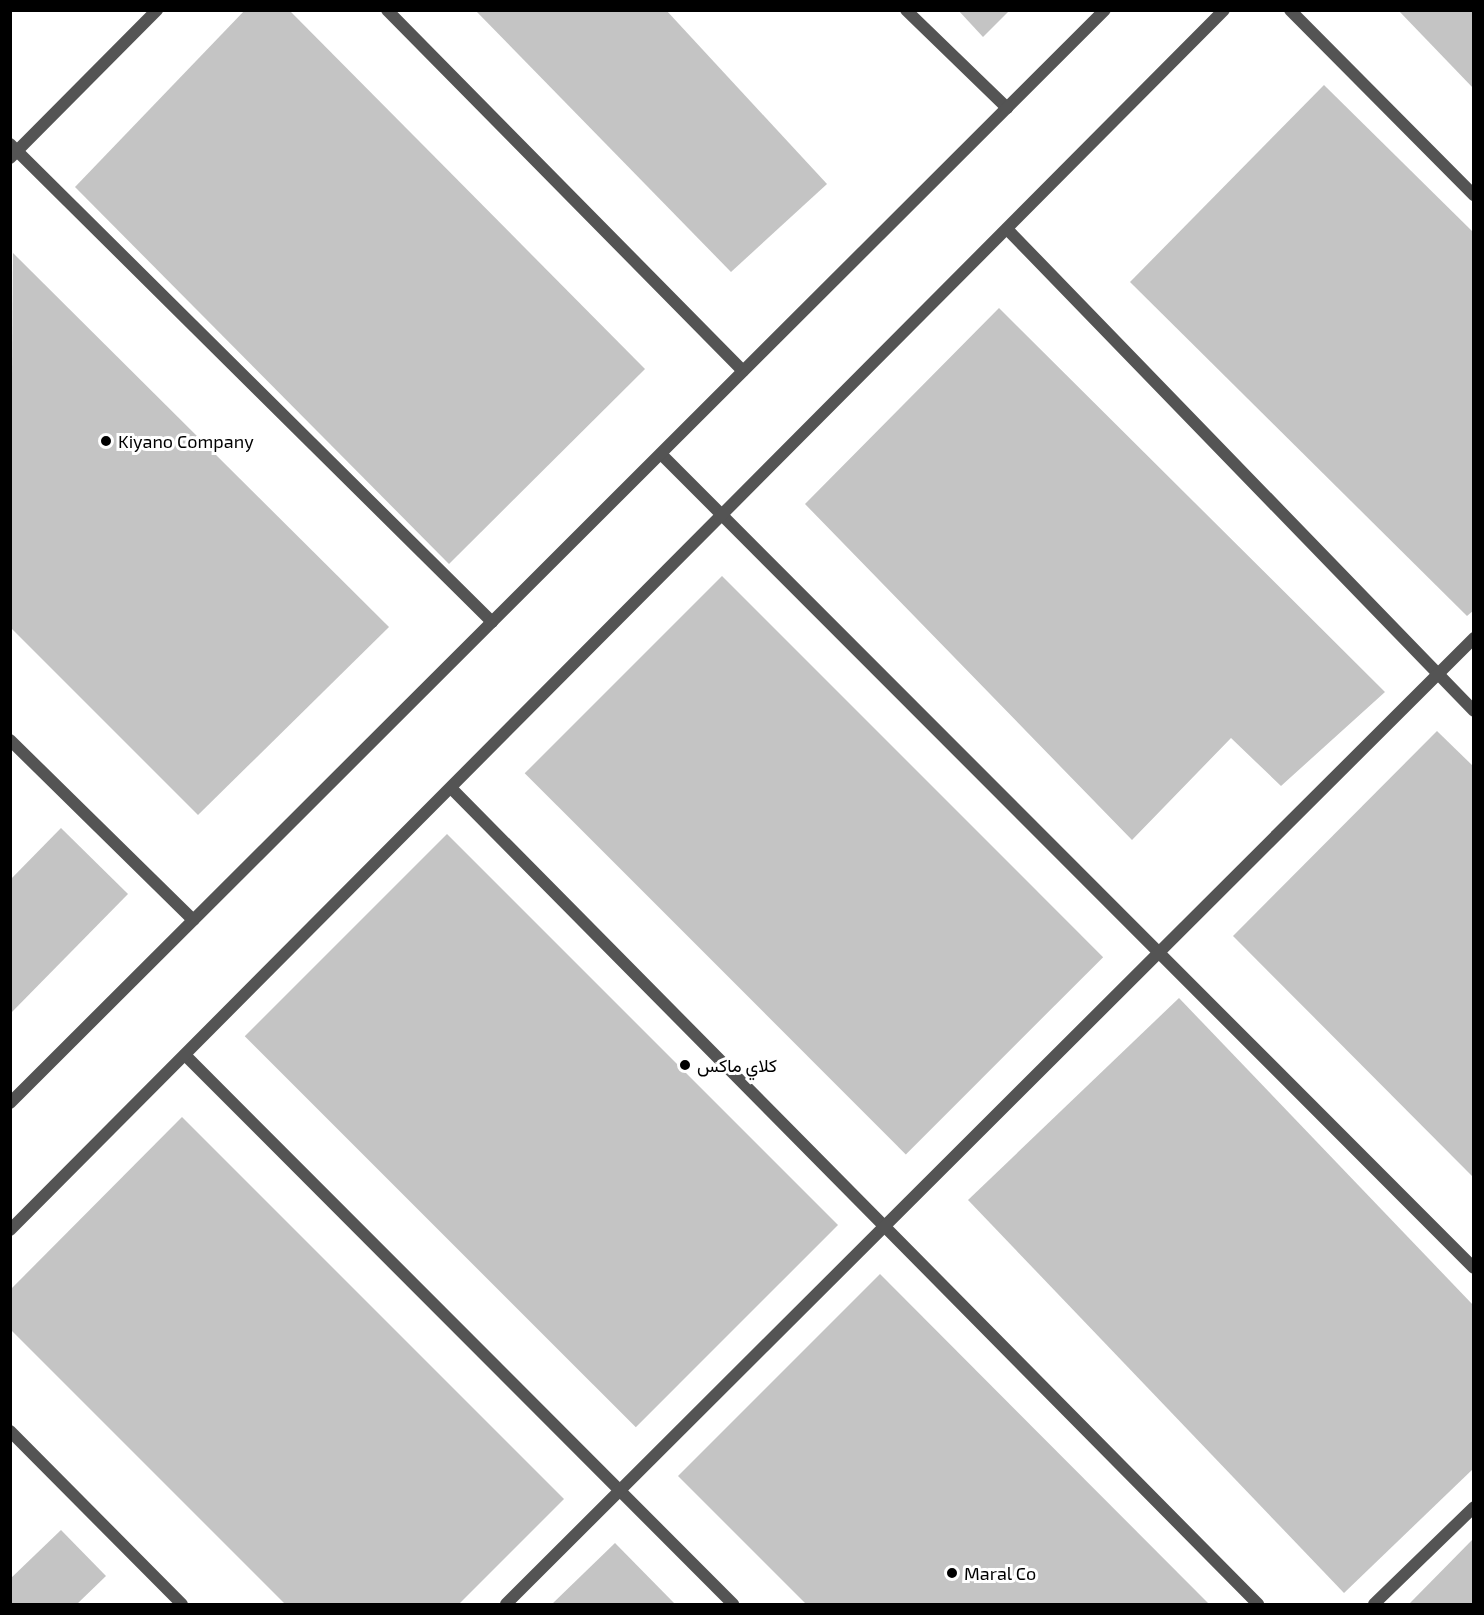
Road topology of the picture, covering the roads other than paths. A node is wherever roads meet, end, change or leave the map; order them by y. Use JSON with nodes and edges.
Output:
{"nodes":[{"id":1,"x":157,"y":10,"type":"edge"},
{"id":2,"x":387,"y":10,"type":"edge"},
{"id":3,"x":906,"y":10,"type":"edge"},
{"id":4,"x":1105,"y":10,"type":"edge"},
{"id":5,"x":1224,"y":10,"type":"edge"},
{"id":6,"x":1290,"y":10,"type":"edge"},
{"id":7,"x":1007,"y":108,"type":"junction"},
{"id":8,"x":13,"y":151,"type":"edge"},
{"id":9,"x":1473,"y":195,"type":"edge"},
{"id":10,"x":1007,"y":229,"type":"junction"},
{"id":11,"x":743,"y":371,"type":"junction"},
{"id":12,"x":661,"y":454,"type":"junction"},
{"id":13,"x":722,"y":515,"type":"junction"},
{"id":14,"x":492,"y":622,"type":"junction"},
{"id":15,"x":1473,"y":638,"type":"edge"},
{"id":16,"x":1437,"y":674,"type":"junction"},
{"id":17,"x":1473,"y":711,"type":"edge"},
{"id":18,"x":10,"y":740,"type":"edge"},
{"id":19,"x":451,"y":788,"type":"junction"},
{"id":20,"x":193,"y":920,"type":"junction"},
{"id":21,"x":1159,"y":953,"type":"junction"},
{"id":22,"x":185,"y":1055,"type":"junction"},
{"id":23,"x":10,"y":1103,"type":"edge"},
{"id":24,"x":885,"y":1227,"type":"junction"},
{"id":25,"x":10,"y":1230,"type":"edge"},
{"id":26,"x":1473,"y":1268,"type":"edge"},
{"id":27,"x":10,"y":1431,"type":"edge"},
{"id":28,"x":620,"y":1491,"type":"junction"},
{"id":29,"x":1473,"y":1507,"type":"edge"},
{"id":30,"x":182,"y":1605,"type":"edge"},
{"id":31,"x":506,"y":1605,"type":"edge"},
{"id":32,"x":733,"y":1605,"type":"edge"},
{"id":33,"x":1258,"y":1605,"type":"edge"},
{"id":34,"x":1374,"y":1605,"type":"edge"}],
"edges":[{"from":1,"to":8,"type":"street"},
{"from":2,"to":11,"type":"street"},
{"from":3,"to":7,"type":"street"},
{"from":4,"to":7,"type":"street"},
{"from":5,"to":10,"type":"street"},
{"from":6,"to":9,"type":"street"},
{"from":7,"to":11,"type":"street"},
{"from":8,"to":14,"type":"street"},
{"from":10,"to":13,"type":"street"},
{"from":10,"to":16,"type":"street"},
{"from":11,"to":12,"type":"street"},
{"from":12,"to":13,"type":"street"},
{"from":12,"to":14,"type":"street"},
{"from":13,"to":19,"type":"street"},
{"from":13,"to":21,"type":"street"},
{"from":14,"to":20,"type":"street"},
{"from":15,"to":16,"type":"street"},
{"from":16,"to":17,"type":"street"},
{"from":16,"to":21,"type":"street"},
{"from":18,"to":20,"type":"street"},
{"from":19,"to":22,"type":"street"},
{"from":19,"to":24,"type":"street"},
{"from":20,"to":23,"type":"street"},
{"from":21,"to":24,"type":"street"},
{"from":21,"to":26,"type":"street"},
{"from":22,"to":25,"type":"street"},
{"from":22,"to":28,"type":"street"},
{"from":24,"to":28,"type":"street"},
{"from":24,"to":33,"type":"street"},
{"from":27,"to":30,"type":"street"},
{"from":28,"to":31,"type":"street"},
{"from":28,"to":32,"type":"street"},
{"from":29,"to":34,"type":"street"}]}
